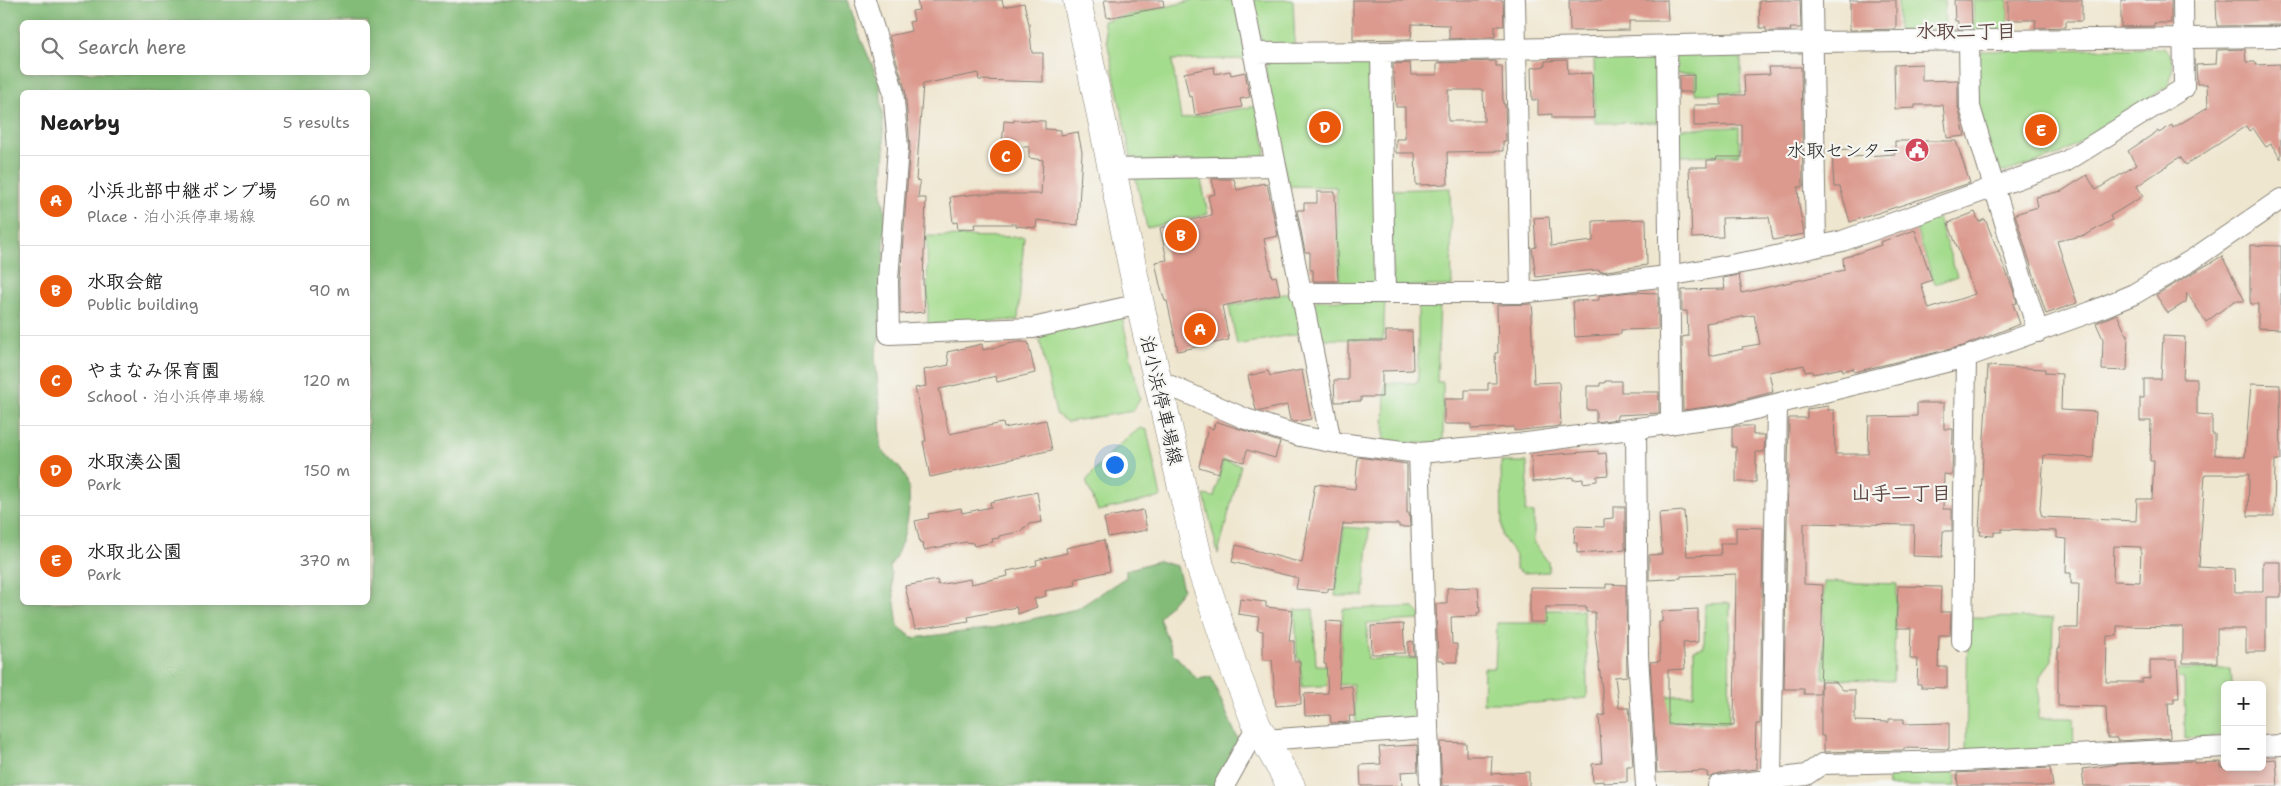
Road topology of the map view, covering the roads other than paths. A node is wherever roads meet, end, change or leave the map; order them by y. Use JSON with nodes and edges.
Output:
{"nodes":[{"id":1,"x":865,"y":0,"type":"edge"},
{"id":2,"x":1077,"y":0,"type":"edge"},
{"id":3,"x":1243,"y":0,"type":"edge"},
{"id":4,"x":1515,"y":0,"type":"edge"},
{"id":5,"x":1812,"y":0,"type":"edge"},
{"id":6,"x":2183,"y":0,"type":"edge"},
{"id":7,"x":2281,"y":37,"type":"edge"},
{"id":8,"x":2184,"y":38,"type":"junction"},
{"id":9,"x":1969,"y":41,"type":"junction"},
{"id":10,"x":1812,"y":42,"type":"junction"},
{"id":11,"x":1667,"y":45,"type":"junction"},
{"id":12,"x":1516,"y":48,"type":"junction"},
{"id":13,"x":1381,"y":52,"type":"junction"},
{"id":14,"x":1254,"y":53,"type":"junction"},
{"id":15,"x":1276,"y":166,"type":"junction"},
{"id":16,"x":1111,"y":170,"type":"junction"},
{"id":17,"x":1993,"y":187,"type":"junction"},
{"id":18,"x":2281,"y":199,"type":"edge"},
{"id":19,"x":1816,"y":247,"type":"junction"},
{"id":20,"x":1668,"y":276,"type":"junction"},
{"id":21,"x":1520,"y":292,"type":"junction"},
{"id":22,"x":1300,"y":293,"type":"junction"},
{"id":23,"x":1385,"y":293,"type":"junction"},
{"id":24,"x":1140,"y":304,"type":"junction"},
{"id":25,"x":2038,"y":332,"type":"junction"},
{"id":26,"x":1966,"y":357,"type":"junction"},
{"id":27,"x":1157,"y":380,"type":"junction"},
{"id":28,"x":1777,"y":405,"type":"junction"},
{"id":29,"x":1671,"y":424,"type":"junction"},
{"id":30,"x":1636,"y":430,"type":"junction"},
{"id":31,"x":1331,"y":442,"type":"junction"},
{"id":32,"x":1419,"y":453,"type":"junction"},
{"id":33,"x":1962,"y":641,"type":"dead end"},
{"id":34,"x":1427,"y":728,"type":"junction"},
{"id":35,"x":1261,"y":733,"type":"junction"},
{"id":36,"x":2281,"y":745,"type":"edge"},
{"id":37,"x":2266,"y":746,"type":"edge"},
{"id":38,"x":2221,"y":747,"type":"edge"},
{"id":39,"x":1771,"y":780,"type":"junction"},
{"id":40,"x":1224,"y":786,"type":"edge"},
{"id":41,"x":1291,"y":786,"type":"edge"},
{"id":42,"x":1430,"y":786,"type":"edge"},
{"id":43,"x":1646,"y":786,"type":"edge"},
{"id":44,"x":1718,"y":786,"type":"edge"}],
"edges":[{"from":1,"to":24,"type":"street"},
{"from":2,"to":16,"type":"main road","name":"泊小浜停車場線"},
{"from":3,"to":14,"type":"street"},
{"from":4,"to":12,"type":"street"},
{"from":5,"to":10,"type":"street"},
{"from":6,"to":8,"type":"street"},
{"from":7,"to":8,"type":"street"},
{"from":8,"to":9,"type":"street"},
{"from":8,"to":17,"type":"street"},
{"from":9,"to":10,"type":"street"},
{"from":9,"to":17,"type":"street"},
{"from":10,"to":11,"type":"street"},
{"from":10,"to":19,"type":"street"},
{"from":11,"to":12,"type":"street"},
{"from":11,"to":20,"type":"street"},
{"from":12,"to":13,"type":"street"},
{"from":12,"to":21,"type":"street"},
{"from":13,"to":14,"type":"street"},
{"from":13,"to":23,"type":"street"},
{"from":14,"to":15,"type":"street"},
{"from":15,"to":16,"type":"street"},
{"from":15,"to":22,"type":"street"},
{"from":16,"to":24,"type":"main road","name":"泊小浜停車場線"},
{"from":17,"to":19,"type":"street"},
{"from":17,"to":25,"type":"street"},
{"from":18,"to":25,"type":"street"},
{"from":19,"to":20,"type":"street"},
{"from":20,"to":21,"type":"street"},
{"from":20,"to":29,"type":"street"},
{"from":21,"to":23,"type":"street"},
{"from":22,"to":23,"type":"street"},
{"from":22,"to":31,"type":"street"},
{"from":24,"to":27,"type":"main road","name":"泊小浜停車場線"},
{"from":25,"to":26,"type":"street"},
{"from":26,"to":28,"type":"street"},
{"from":26,"to":33,"type":"street"},
{"from":27,"to":31,"type":"street"},
{"from":27,"to":35,"type":"main road","name":"泊小浜停車場線"},
{"from":28,"to":29,"type":"street"},
{"from":28,"to":39,"type":"street"},
{"from":29,"to":30,"type":"street"},
{"from":30,"to":32,"type":"street"},
{"from":30,"to":43,"type":"street"},
{"from":31,"to":32,"type":"street"},
{"from":32,"to":34,"type":"street"},
{"from":34,"to":35,"type":"street"},
{"from":34,"to":42,"type":"street"},
{"from":35,"to":40,"type":"street"},
{"from":35,"to":41,"type":"main road","name":"泊小浜停車場線"},
{"from":36,"to":37,"type":"street"},
{"from":38,"to":39,"type":"street"},
{"from":39,"to":44,"type":"street"}]}
